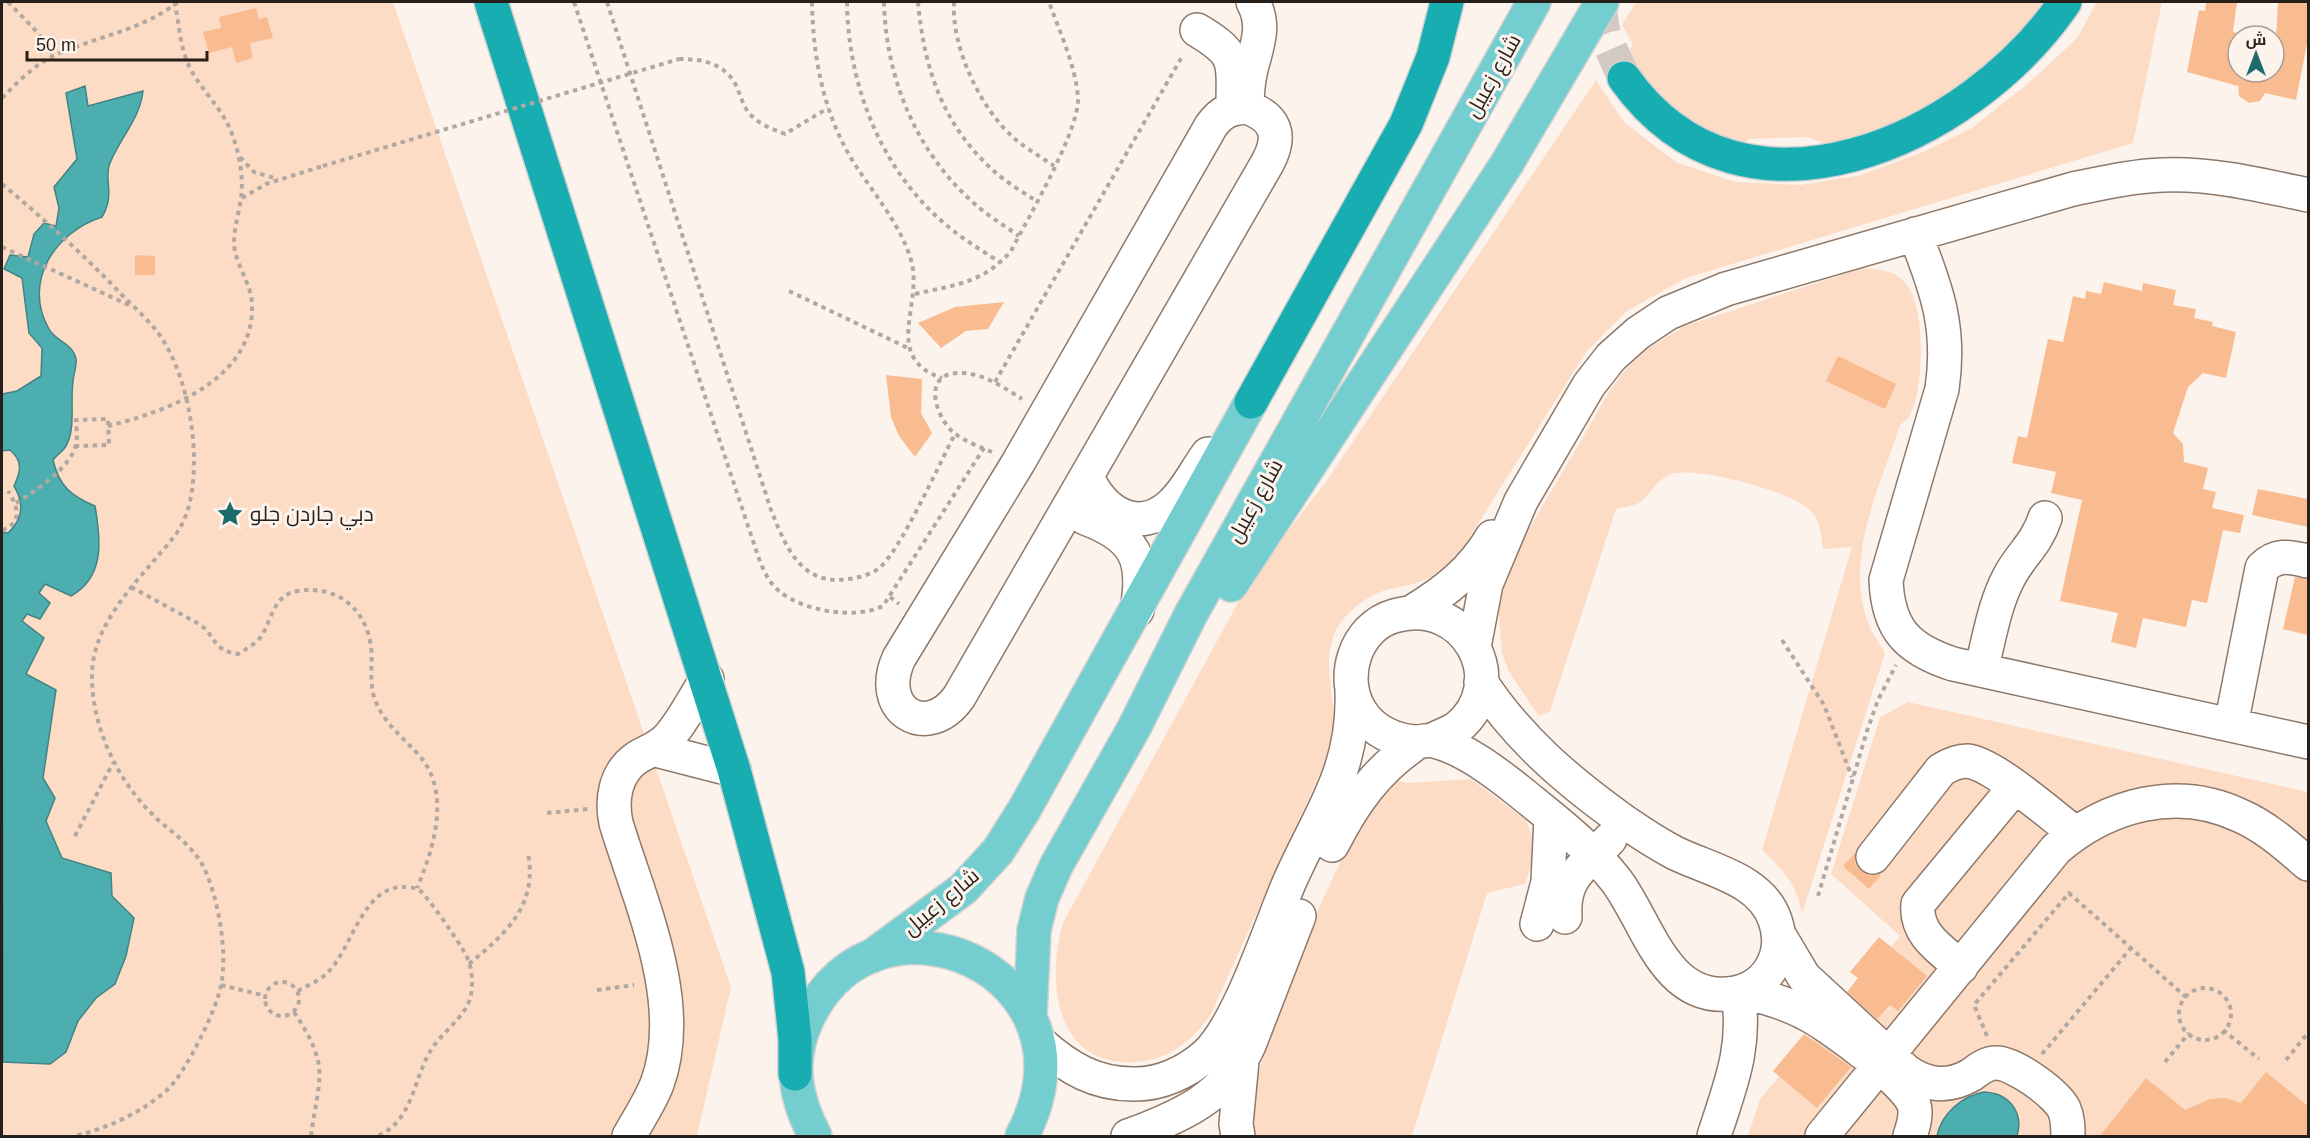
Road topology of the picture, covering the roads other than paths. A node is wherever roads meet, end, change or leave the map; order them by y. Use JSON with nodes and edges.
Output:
{"nodes":[{"id":1,"x":491,"y":2,"type":"edge"},
{"id":2,"x":1253,"y":2,"type":"edge"},
{"id":3,"x":1447,"y":2,"type":"edge"},
{"id":4,"x":1534,"y":2,"type":"edge"},
{"id":5,"x":1602,"y":2,"type":"edge"},
{"id":6,"x":2065,"y":2,"type":"edge"},
{"id":7,"x":1197,"y":30,"type":"road end"},
{"id":8,"x":1624,"y":78,"type":"tunnel mouth"},
{"id":9,"x":1240,"y":107,"type":"junction"},
{"id":10,"x":2308,"y":195,"type":"edge"},
{"id":11,"x":1915,"y":234,"type":"junction"},
{"id":12,"x":1251,"y":402,"type":"junction"},
{"id":13,"x":1087,"y":477,"type":"junction"},
{"id":14,"x":1521,"y":501,"type":"junction"},
{"id":15,"x":1066,"y":513,"type":"junction"},
{"id":16,"x":2046,"y":518,"type":"dead end"},
{"id":17,"x":2308,"y":561,"type":"edge"},
{"id":18,"x":1137,"y":610,"type":"junction"},
{"id":19,"x":1412,"y":612,"type":"junction"},
{"id":20,"x":1474,"y":647,"type":"junction"},
{"id":21,"x":1981,"y":670,"type":"junction"},
{"id":22,"x":707,"y":679,"type":"junction"},
{"id":23,"x":1481,"y":682,"type":"junction"},
{"id":24,"x":1352,"y":691,"type":"junction"},
{"id":25,"x":2231,"y":725,"type":"junction"},
{"id":26,"x":1134,"y":728,"type":"junction"},
{"id":27,"x":1426,"y":741,"type":"junction"},
{"id":28,"x":2308,"y":742,"type":"edge"},
{"id":29,"x":656,"y":750,"type":"junction"},
{"id":30,"x":734,"y":770,"type":"junction"},
{"id":31,"x":2014,"y":788,"type":"junction"},
{"id":32,"x":1551,"y":817,"type":"junction"},
{"id":33,"x":1625,"y":822,"type":"junction"},
{"id":34,"x":2075,"y":833,"type":"junction"},
{"id":35,"x":1594,"y":856,"type":"junction"},
{"id":36,"x":1873,"y":857,"type":"dead end"},
{"id":37,"x":2308,"y":864,"type":"edge"},
{"id":38,"x":1779,"y":935,"type":"junction"},
{"id":39,"x":872,"y":956,"type":"junction"},
{"id":40,"x":1961,"y":967,"type":"junction"},
{"id":41,"x":1741,"y":992,"type":"junction"},
{"id":42,"x":1813,"y":1003,"type":"junction"},
{"id":43,"x":1035,"y":1030,"type":"junction"},
{"id":44,"x":1884,"y":1060,"type":"junction"},
{"id":45,"x":1242,"y":1061,"type":"junction"},
{"id":46,"x":795,"y":1074,"type":"junction"},
{"id":47,"x":805,"y":1128,"type":"edge"},
{"id":48,"x":629,"y":1137,"type":"edge"},
{"id":49,"x":1022,"y":1137,"type":"edge"},
{"id":50,"x":1128,"y":1137,"type":"edge"},
{"id":51,"x":1238,"y":1137,"type":"edge"},
{"id":52,"x":1714,"y":1137,"type":"edge"},
{"id":53,"x":1822,"y":1137,"type":"edge"},
{"id":54,"x":1910,"y":1137,"type":"edge"},
{"id":55,"x":2068,"y":1137,"type":"edge"}],
"edges":[{"from":1,"to":22,"type":"highway"},
{"from":2,"to":9,"type":"street"},
{"from":3,"to":12,"type":"highway"},
{"from":4,"to":26,"type":"main road","name":"شارع زعيبل"},
{"from":5,"to":26,"type":"main road"},
{"from":6,"to":8,"type":"highway"},
{"from":7,"to":9,"type":"street"},
{"from":9,"to":13,"type":"street"},
{"from":9,"to":15,"type":"street"},
{"from":10,"to":11,"type":"street"},
{"from":11,"to":14,"type":"street"},
{"from":11,"to":21,"type":"street"},
{"from":12,"to":13,"type":"street"},
{"from":12,"to":18,"type":"main road","name":"شارع زعيبل"},
{"from":13,"to":15,"type":"street"},
{"from":14,"to":19,"type":"street"},
{"from":14,"to":20,"type":"street"},
{"from":15,"to":18,"type":"street"},
{"from":16,"to":21,"type":"street"},
{"from":17,"to":25,"type":"street"},
{"from":18,"to":39,"type":"main road","name":"شارع زعيبل"},
{"from":19,"to":20,"type":"street"},
{"from":19,"to":24,"type":"street"},
{"from":20,"to":23,"type":"street"},
{"from":21,"to":25,"type":"street"},
{"from":22,"to":29,"type":"street"},
{"from":22,"to":30,"type":"highway"},
{"from":23,"to":27,"type":"street"},
{"from":23,"to":33,"type":"street"},
{"from":24,"to":27,"type":"street"},
{"from":24,"to":43,"type":"street"},
{"from":25,"to":28,"type":"street"},
{"from":26,"to":43,"type":"main road","name":"شارع زعيبل"},
{"from":27,"to":32,"type":"street"},
{"from":27,"to":45,"type":"street"},
{"from":29,"to":30,"type":"street"},
{"from":29,"to":48,"type":"street"},
{"from":30,"to":46,"type":"highway"},
{"from":31,"to":34,"type":"street"},
{"from":31,"to":36,"type":"street"},
{"from":31,"to":40,"type":"street"},
{"from":32,"to":35,"type":"street"},
{"from":32,"to":35,"type":"street"},
{"from":33,"to":35,"type":"street"},
{"from":33,"to":38,"type":"street"},
{"from":34,"to":37,"type":"street"},
{"from":34,"to":40,"type":"street"},
{"from":35,"to":41,"type":"street"},
{"from":38,"to":41,"type":"street"},
{"from":38,"to":42,"type":"street"},
{"from":39,"to":43,"type":"main road"},
{"from":39,"to":46,"type":"main road"},
{"from":40,"to":44,"type":"street"},
{"from":41,"to":42,"type":"street"},
{"from":41,"to":52,"type":"street"},
{"from":42,"to":44,"type":"street"},
{"from":43,"to":49,"type":"main road","name":"شارع زعيبل"},
{"from":44,"to":53,"type":"street"},
{"from":44,"to":54,"type":"street"},
{"from":44,"to":55,"type":"street"},
{"from":45,"to":50,"type":"street"},
{"from":45,"to":51,"type":"street"},
{"from":46,"to":47,"type":"main road"}]}
